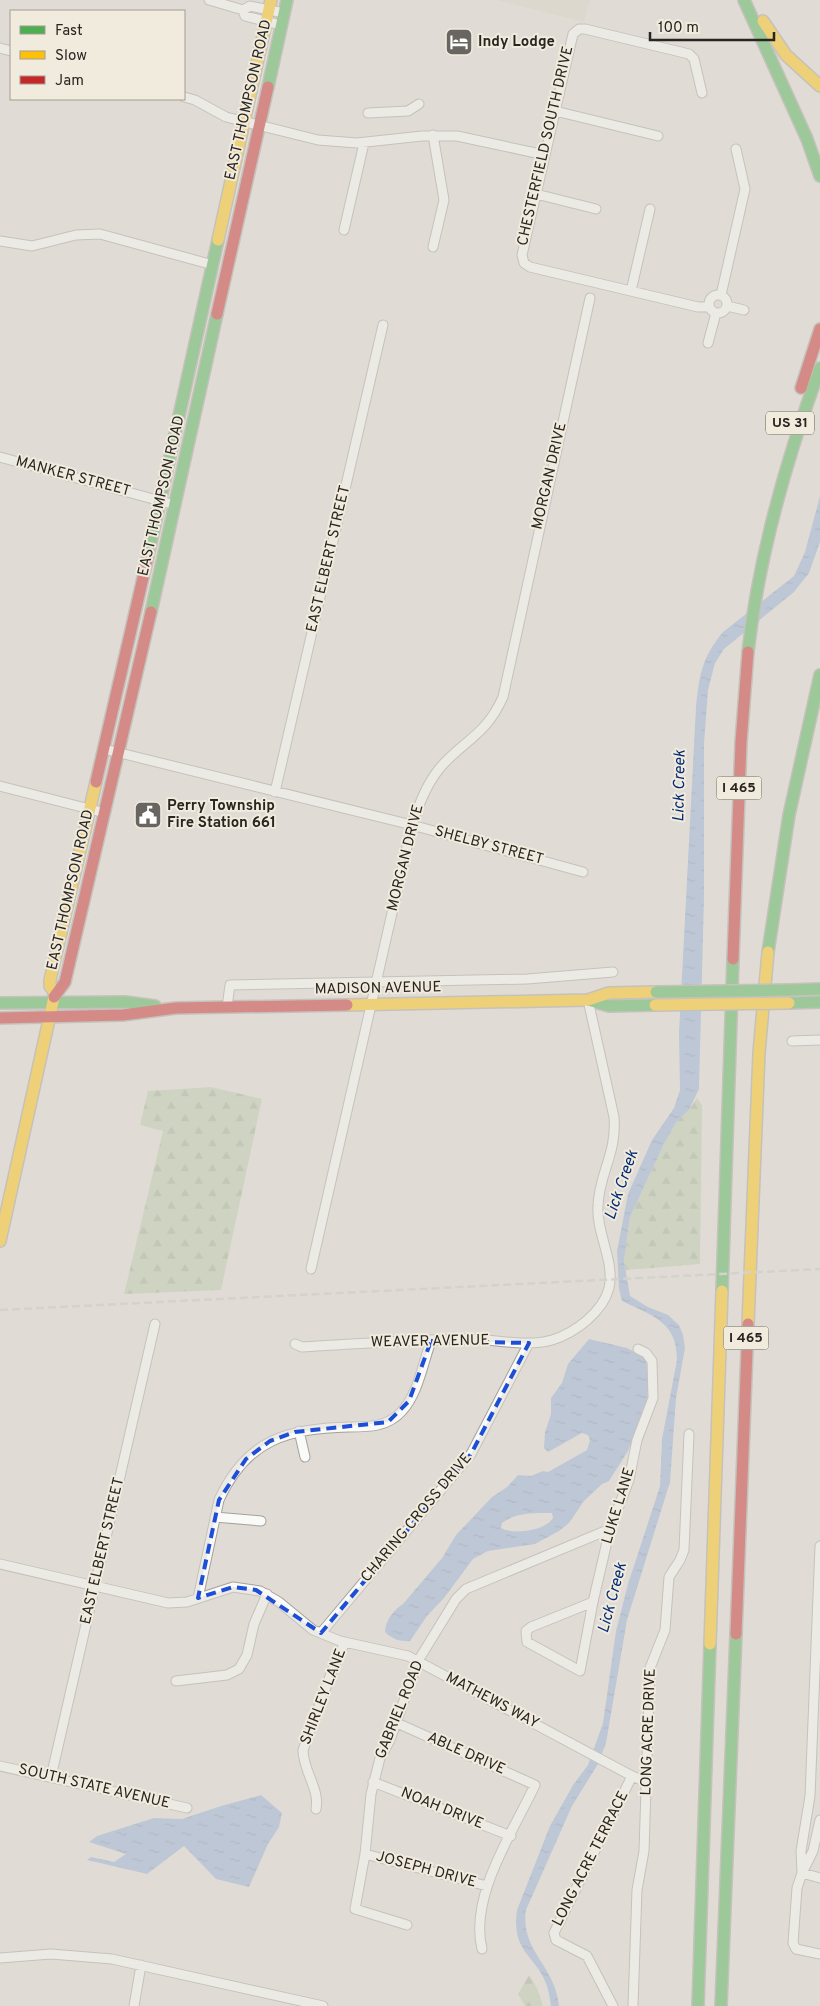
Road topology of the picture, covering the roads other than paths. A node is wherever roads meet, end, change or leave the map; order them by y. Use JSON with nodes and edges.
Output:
{"nodes":[{"id":1,"x":209,"y":0,"type":"edge"},
{"id":2,"x":287,"y":0,"type":"edge"},
{"id":3,"x":744,"y":0,"type":"edge"},
{"id":4,"x":749,"y":0,"type":"edge"},
{"id":5,"x":269,"y":10,"type":"edge"},
{"id":6,"x":283,"y":19,"type":"junction"},
{"id":7,"x":820,"y":86,"type":"edge"},
{"id":8,"x":702,"y":93,"type":"dead end"},
{"id":9,"x":185,"y":97,"type":"edge"},
{"id":10,"x":419,"y":104,"type":"dead end"},
{"id":11,"x":555,"y":111,"type":"junction"},
{"id":12,"x":368,"y":113,"type":"dead end"},
{"id":13,"x":252,"y":124,"type":"junction"},
{"id":14,"x":434,"y":136,"type":"junction"},
{"id":15,"x":658,"y":136,"type":"dead end"},
{"id":16,"x":364,"y":142,"type":"junction"},
{"id":17,"x":736,"y":149,"type":"dead end"},
{"id":18,"x":545,"y":155,"type":"junction"},
{"id":19,"x":820,"y":176,"type":"edge"},
{"id":20,"x":536,"y":194,"type":"junction"},
{"id":21,"x":596,"y":209,"type":"dead end"},
{"id":22,"x":650,"y":210,"type":"dead end"},
{"id":23,"x":344,"y":230,"type":"dead end"},
{"id":24,"x":0,"y":241,"type":"edge"},
{"id":25,"x":433,"y":247,"type":"dead end"},
{"id":26,"x":213,"y":265,"type":"junction"},
{"id":27,"x":227,"y":271,"type":"junction"},
{"id":28,"x":631,"y":291,"type":"junction"},
{"id":29,"x":721,"y":295,"type":"junction"},
{"id":30,"x":590,"y":298,"type":"dead end"},
{"id":31,"x":727,"y":306,"type":"junction"},
{"id":32,"x":712,"y":310,"type":"junction"},
{"id":33,"x":744,"y":310,"type":"dead end"},
{"id":34,"x":383,"y":325,"type":"dead end"},
{"id":35,"x":820,"y":329,"type":"edge"},
{"id":36,"x":708,"y":343,"type":"dead end"},
{"id":37,"x":820,"y":368,"type":"edge"},
{"id":38,"x":0,"y":457,"type":"edge"},
{"id":39,"x":161,"y":501,"type":"junction"},
{"id":40,"x":175,"y":505,"type":"junction"},
{"id":41,"x":771,"y":520,"type":"junction"},
{"id":42,"x":820,"y":675,"type":"edge"},
{"id":43,"x":104,"y":749,"type":"junction"},
{"id":44,"x":119,"y":753,"type":"junction"},
{"id":45,"x":0,"y":786,"type":"edge"},
{"id":46,"x":275,"y":792,"type":"junction"},
{"id":47,"x":90,"y":810,"type":"junction"},
{"id":48,"x":105,"y":813,"type":"junction"},
{"id":49,"x":412,"y":825,"type":"junction"},
{"id":50,"x":583,"y":872,"type":"dead end"},
{"id":51,"x":613,"y":972,"type":"dead end"},
{"id":52,"x":376,"y":982,"type":"junction"},
{"id":53,"x":820,"y":989,"type":"edge"},
{"id":54,"x":53,"y":998,"type":"junction"},
{"id":55,"x":588,"y":1000,"type":"junction"},
{"id":56,"x":820,"y":1002,"type":"edge"},
{"id":57,"x":0,"y":1003,"type":"edge"},
{"id":58,"x":371,"y":1004,"type":"junction"},
{"id":59,"x":227,"y":1007,"type":"junction"},
{"id":60,"x":168,"y":1008,"type":"junction"},
{"id":61,"x":0,"y":1018,"type":"edge"},
{"id":62,"x":48,"y":1018,"type":"junction"},
{"id":63,"x":820,"y":1040,"type":"edge"},
{"id":64,"x":792,"y":1041,"type":"dead end"},
{"id":65,"x":0,"y":1241,"type":"edge"},
{"id":66,"x":311,"y":1269,"type":"dead end"},
{"id":67,"x":155,"y":1324,"type":"dead end"},
{"id":68,"x":431,"y":1341,"type":"junction"},
{"id":69,"x":530,"y":1343,"type":"junction"},
{"id":70,"x":295,"y":1344,"type":"dead end"},
{"id":71,"x":638,"y":1349,"type":"dead end"},
{"id":72,"x":299,"y":1431,"type":"junction"},
{"id":73,"x":690,"y":1434,"type":"dead end"},
{"id":74,"x":306,"y":1457,"type":"dead end"},
{"id":75,"x":215,"y":1517,"type":"junction"},
{"id":76,"x":261,"y":1521,"type":"dead end"},
{"id":77,"x":610,"y":1528,"type":"junction"},
{"id":78,"x":820,"y":1546,"type":"edge"},
{"id":79,"x":0,"y":1564,"type":"edge"},
{"id":80,"x":95,"y":1586,"type":"junction"},
{"id":81,"x":266,"y":1594,"type":"junction"},
{"id":82,"x":198,"y":1598,"type":"junction"},
{"id":83,"x":593,"y":1602,"type":"junction"},
{"id":84,"x":321,"y":1633,"type":"junction"},
{"id":85,"x":345,"y":1642,"type":"junction"},
{"id":86,"x":418,"y":1661,"type":"junction"},
{"id":87,"x":176,"y":1681,"type":"dead end"},
{"id":88,"x":397,"y":1723,"type":"junction"},
{"id":89,"x":0,"y":1766,"type":"edge"},
{"id":90,"x":632,"y":1776,"type":"junction"},
{"id":91,"x":51,"y":1778,"type":"junction"},
{"id":92,"x":373,"y":1782,"type":"junction"},
{"id":93,"x":646,"y":1782,"type":"junction"},
{"id":94,"x":815,"y":1782,"type":"edge"},
{"id":95,"x":187,"y":1808,"type":"dead end"},
{"id":96,"x":316,"y":1809,"type":"dead end"},
{"id":97,"x":820,"y":1820,"type":"edge"},
{"id":98,"x":511,"y":1836,"type":"junction"},
{"id":99,"x":365,"y":1854,"type":"junction"},
{"id":100,"x":802,"y":1874,"type":"junction"},
{"id":101,"x":820,"y":1878,"type":"edge"},
{"id":102,"x":487,"y":1886,"type":"junction"},
{"id":103,"x":407,"y":1925,"type":"dead end"},
{"id":104,"x":482,"y":1949,"type":"dead end"},
{"id":105,"x":820,"y":1954,"type":"edge"},
{"id":106,"x":0,"y":1958,"type":"edge"},
{"id":107,"x":142,"y":1965,"type":"junction"},
{"id":108,"x":134,"y":2006,"type":"edge"},
{"id":109,"x":323,"y":2006,"type":"edge"},
{"id":110,"x":613,"y":2006,"type":"edge"},
{"id":111,"x":634,"y":2006,"type":"edge"},
{"id":112,"x":698,"y":2006,"type":"edge"},
{"id":113,"x":721,"y":2006,"type":"edge"}],
"edges":[{"from":1,"to":5,"type":"street"},
{"from":2,"to":6,"type":"main road","name":"EAST THOMPSON ROAD"},
{"from":3,"to":19,"type":"main road"},
{"from":4,"to":7,"type":"main road"},
{"from":5,"to":6,"type":"street"},
{"from":5,"to":13,"type":"main road","name":"EAST THOMPSON ROAD"},
{"from":6,"to":13,"type":"main road","name":"EAST THOMPSON ROAD"},
{"from":8,"to":11,"type":"street","name":"CHESTERFIELD SOUTH DRIVE"},
{"from":9,"to":13,"type":"street"},
{"from":10,"to":12,"type":"street"},
{"from":11,"to":15,"type":"street"},
{"from":11,"to":18,"type":"street","name":"CHESTERFIELD SOUTH DRIVE"},
{"from":13,"to":16,"type":"street"},
{"from":13,"to":26,"type":"main road","name":"EAST THOMPSON ROAD"},
{"from":13,"to":27,"type":"main road","name":"EAST THOMPSON ROAD"},
{"from":14,"to":16,"type":"street"},
{"from":14,"to":18,"type":"street"},
{"from":14,"to":25,"type":"street"},
{"from":16,"to":23,"type":"street"},
{"from":17,"to":29,"type":"street"},
{"from":18,"to":20,"type":"street","name":"CHESTERFIELD SOUTH DRIVE"},
{"from":20,"to":21,"type":"street"},
{"from":20,"to":28,"type":"street","name":"CHESTERFIELD SOUTH DRIVE"},
{"from":22,"to":28,"type":"street"},
{"from":24,"to":26,"type":"street"},
{"from":26,"to":27,"type":"main road"},
{"from":26,"to":39,"type":"main road","name":"EAST THOMPSON ROAD"},
{"from":27,"to":40,"type":"main road","name":"EAST THOMPSON ROAD"},
{"from":28,"to":32,"type":"street"},
{"from":29,"to":31,"type":"street"},
{"from":29,"to":32,"type":"street"},
{"from":30,"to":49,"type":"street","name":"MORGAN DRIVE"},
{"from":31,"to":32,"type":"street"},
{"from":31,"to":33,"type":"street"},
{"from":32,"to":36,"type":"street"},
{"from":34,"to":46,"type":"street","name":"EAST ELBERT STREET"},
{"from":35,"to":41,"type":"main road","number":"US 31"},
{"from":37,"to":41,"type":"main road","number":"I 465"},
{"from":38,"to":39,"type":"street","name":"MANKER STREET"},
{"from":39,"to":40,"type":"street","name":"MANKER STREET"},
{"from":39,"to":43,"type":"main road","name":"EAST THOMPSON ROAD"},
{"from":40,"to":44,"type":"main road","name":"EAST THOMPSON ROAD"},
{"from":41,"to":112,"type":"main road","number":"I 465"},
{"from":42,"to":113,"type":"main road","number":"I 465"},
{"from":43,"to":44,"type":"street","name":"SHELBY STREET"},
{"from":43,"to":47,"type":"main road","name":"EAST THOMPSON ROAD"},
{"from":44,"to":46,"type":"street","name":"SHELBY STREET"},
{"from":44,"to":48,"type":"main road","name":"EAST THOMPSON ROAD"},
{"from":45,"to":47,"type":"street"},
{"from":46,"to":49,"type":"street","name":"SHELBY STREET"},
{"from":47,"to":48,"type":"street"},
{"from":47,"to":54,"type":"main road","name":"EAST THOMPSON ROAD"},
{"from":48,"to":54,"type":"main road","name":"EAST THOMPSON ROAD"},
{"from":49,"to":50,"type":"street","name":"SHELBY STREET"},
{"from":49,"to":52,"type":"street","name":"MORGAN DRIVE"},
{"from":51,"to":52,"type":"street","name":"MADISON AVENUE"},
{"from":52,"to":58,"type":"street","name":"MORGAN DRIVE"},
{"from":52,"to":59,"type":"street","name":"MADISON AVENUE"},
{"from":53,"to":55,"type":"main road","name":"MADISON AVENUE","bridge":true},
{"from":54,"to":57,"type":"main road","name":"MADISON AVENUE"},
{"from":54,"to":60,"type":"main road","name":"MADISON AVENUE"},
{"from":54,"to":62,"type":"main road","name":"EAST THOMPSON ROAD"},
{"from":55,"to":56,"type":"main road","name":"MADISON AVENUE","bridge":true},
{"from":55,"to":58,"type":"main road","name":"MADISON AVENUE"},
{"from":55,"to":69,"type":"street","name":"WEAVER AVENUE"},
{"from":58,"to":59,"type":"main road","name":"MADISON AVENUE"},
{"from":58,"to":66,"type":"street","name":"MORGAN DRIVE"},
{"from":59,"to":60,"type":"main road","name":"MADISON AVENUE"},
{"from":60,"to":62,"type":"main road","name":"MADISON AVENUE"},
{"from":61,"to":62,"type":"main road","name":"MADISON AVENUE"},
{"from":62,"to":65,"type":"main road","name":"EAST THOMPSON ROAD"},
{"from":63,"to":64,"type":"street"},
{"from":67,"to":80,"type":"street","name":"EAST ELBERT STREET"},
{"from":68,"to":69,"type":"street","name":"WEAVER AVENUE"},
{"from":68,"to":70,"type":"street","name":"WEAVER AVENUE"},
{"from":68,"to":72,"type":"street"},
{"from":69,"to":84,"type":"street","name":"CHARING CROSS DRIVE"},
{"from":71,"to":77,"type":"street","name":"LUKE LANE"},
{"from":72,"to":74,"type":"street"},
{"from":72,"to":75,"type":"street"},
{"from":73,"to":93,"type":"street","name":"LONG ACRE DRIVE"},
{"from":75,"to":76,"type":"street"},
{"from":75,"to":82,"type":"street"},
{"from":77,"to":83,"type":"street","name":"LUKE LANE"},
{"from":77,"to":86,"type":"street","name":"GABRIEL ROAD"},
{"from":78,"to":94,"type":"street"},
{"from":79,"to":80,"type":"street","name":"MATHEWS WAY"},
{"from":80,"to":82,"type":"street","name":"MATHEWS WAY"},
{"from":80,"to":91,"type":"street","name":"EAST ELBERT STREET"},
{"from":81,"to":82,"type":"street","name":"MATHEWS WAY"},
{"from":81,"to":84,"type":"street","name":"MATHEWS WAY"},
{"from":81,"to":87,"type":"street"},
{"from":83,"to":83,"type":"street","name":"LUKE LANE"},
{"from":84,"to":85,"type":"street","name":"MATHEWS WAY"},
{"from":85,"to":86,"type":"street","name":"MATHEWS WAY"},
{"from":85,"to":96,"type":"street","name":"SHIRLEY LANE"},
{"from":86,"to":88,"type":"street","name":"GABRIEL ROAD"},
{"from":86,"to":90,"type":"street","name":"MATHEWS WAY"},
{"from":88,"to":92,"type":"street","name":"GABRIEL ROAD"},
{"from":88,"to":98,"type":"street","name":"ABLE DRIVE"},
{"from":89,"to":91,"type":"street","name":"SOUTH STATE AVENUE"},
{"from":90,"to":93,"type":"street","name":"MATHEWS WAY"},
{"from":90,"to":110,"type":"street","name":"LONG ACRE TERRACE"},
{"from":91,"to":95,"type":"street","name":"SOUTH STATE AVENUE"},
{"from":92,"to":98,"type":"street","name":"NOAH DRIVE"},
{"from":92,"to":99,"type":"street","name":"GABRIEL ROAD"},
{"from":93,"to":111,"type":"street","name":"LONG ACRE DRIVE"},
{"from":94,"to":100,"type":"street"},
{"from":97,"to":100,"type":"street"},
{"from":98,"to":102,"type":"street"},
{"from":99,"to":102,"type":"street","name":"JOSEPH DRIVE"},
{"from":99,"to":103,"type":"street","name":"GABRIEL ROAD"},
{"from":100,"to":101,"type":"street"},
{"from":100,"to":105,"type":"street"},
{"from":102,"to":104,"type":"street"},
{"from":106,"to":107,"type":"street"},
{"from":107,"to":108,"type":"street"},
{"from":107,"to":109,"type":"street"}]}
